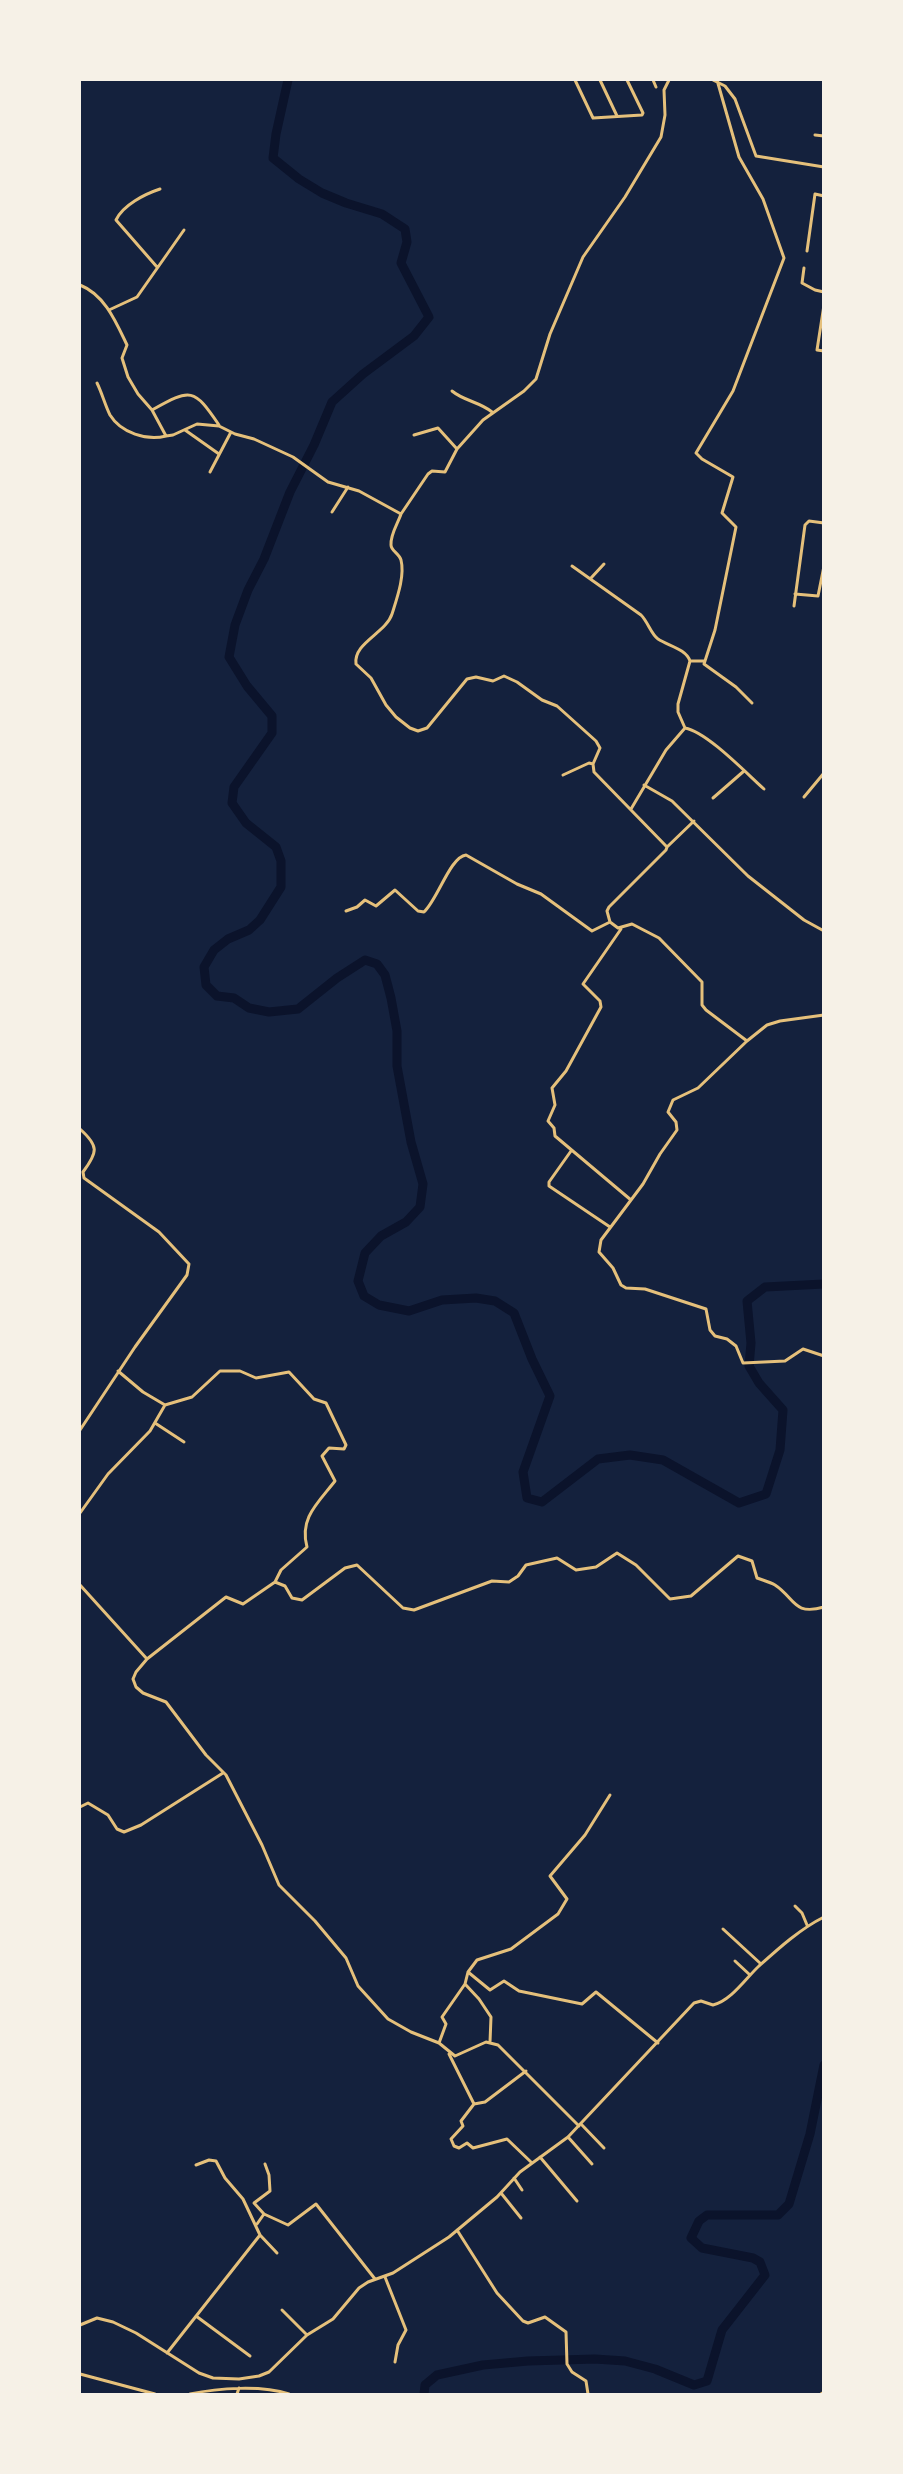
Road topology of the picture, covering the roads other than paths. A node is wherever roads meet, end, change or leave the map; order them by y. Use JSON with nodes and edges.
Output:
{"nodes":[{"id":1,"x":574,"y":80,"type":"edge"},
{"id":2,"x":600,"y":80,"type":"edge"},
{"id":3,"x":627,"y":80,"type":"edge"},
{"id":4,"x":653,"y":80,"type":"edge"},
{"id":5,"x":669,"y":80,"type":"edge"},
{"id":6,"x":716,"y":80,"type":"edge"},
{"id":7,"x":656,"y":87,"type":"dead end"},
{"id":8,"x":617,"y":116,"type":"junction"},
{"id":9,"x":815,"y":135,"type":"dead end"},
{"id":10,"x":824,"y":136,"type":"edge"},
{"id":11,"x":824,"y":167,"type":"edge"},
{"id":12,"x":160,"y":189,"type":"dead end"},
{"id":13,"x":824,"y":196,"type":"edge"},
{"id":14,"x":184,"y":230,"type":"dead end"},
{"id":15,"x":807,"y":251,"type":"dead end"},
{"id":16,"x":157,"y":267,"type":"junction"},
{"id":17,"x":804,"y":267,"type":"dead end"},
{"id":18,"x":80,"y":285,"type":"edge"},
{"id":19,"x":824,"y":292,"type":"edge"},
{"id":20,"x":824,"y":305,"type":"edge"},
{"id":21,"x":110,"y":310,"type":"junction"},
{"id":22,"x":824,"y":351,"type":"edge"},
{"id":23,"x":97,"y":383,"type":"dead end"},
{"id":24,"x":452,"y":391,"type":"dead end"},
{"id":25,"x":152,"y":410,"type":"junction"},
{"id":26,"x":492,"y":412,"type":"junction"},
{"id":27,"x":219,"y":426,"type":"junction"},
{"id":28,"x":185,"y":430,"type":"junction"},
{"id":29,"x":231,"y":432,"type":"junction"},
{"id":30,"x":414,"y":435,"type":"dead end"},
{"id":31,"x":166,"y":436,"type":"junction"},
{"id":32,"x":457,"y":449,"type":"junction"},
{"id":33,"x":219,"y":454,"type":"junction"},
{"id":34,"x":210,"y":472,"type":"dead end"},
{"id":35,"x":348,"y":487,"type":"junction"},
{"id":36,"x":332,"y":512,"type":"dead end"},
{"id":37,"x":401,"y":514,"type":"junction"},
{"id":38,"x":824,"y":523,"type":"edge"},
{"id":39,"x":604,"y":564,"type":"dead end"},
{"id":40,"x":572,"y":566,"type":"dead end"},
{"id":41,"x":824,"y":566,"type":"edge"},
{"id":42,"x":591,"y":578,"type":"junction"},
{"id":43,"x":795,"y":594,"type":"junction"},
{"id":44,"x":794,"y":606,"type":"dead end"},
{"id":45,"x":704,"y":661,"type":"junction"},
{"id":46,"x":690,"y":662,"type":"junction"},
{"id":47,"x":752,"y":703,"type":"dead end"},
{"id":48,"x":685,"y":728,"type":"junction"},
{"id":49,"x":593,"y":764,"type":"junction"},
{"id":50,"x":744,"y":771,"type":"junction"},
{"id":51,"x":824,"y":772,"type":"edge"},
{"id":52,"x":563,"y":775,"type":"dead end"},
{"id":53,"x":644,"y":785,"type":"junction"},
{"id":54,"x":764,"y":789,"type":"dead end"},
{"id":55,"x":804,"y":797,"type":"dead end"},
{"id":56,"x":712,"y":798,"type":"dead end"},
{"id":57,"x":631,"y":809,"type":"junction"},
{"id":58,"x":694,"y":821,"type":"junction"},
{"id":59,"x":667,"y":847,"type":"junction"},
{"id":60,"x":346,"y":911,"type":"dead end"},
{"id":61,"x":610,"y":922,"type":"junction"},
{"id":62,"x":621,"y":928,"type":"junction"},
{"id":63,"x":824,"y":931,"type":"edge"},
{"id":64,"x":824,"y":1015,"type":"edge"},
{"id":65,"x":747,"y":1041,"type":"junction"},
{"id":66,"x":80,"y":1129,"type":"edge"},
{"id":67,"x":571,"y":1151,"type":"junction"},
{"id":68,"x":631,"y":1200,"type":"junction"},
{"id":69,"x":610,"y":1227,"type":"junction"},
{"id":70,"x":824,"y":1356,"type":"edge"},
{"id":71,"x":118,"y":1371,"type":"junction"},
{"id":72,"x":165,"y":1405,"type":"junction"},
{"id":73,"x":155,"y":1423,"type":"junction"},
{"id":74,"x":80,"y":1430,"type":"edge"},
{"id":75,"x":184,"y":1442,"type":"dead end"},
{"id":76,"x":80,"y":1513,"type":"edge"},
{"id":77,"x":275,"y":1582,"type":"junction"},
{"id":78,"x":80,"y":1585,"type":"edge"},
{"id":79,"x":824,"y":1607,"type":"edge"},
{"id":80,"x":147,"y":1659,"type":"junction"},
{"id":81,"x":223,"y":1773,"type":"junction"},
{"id":82,"x":610,"y":1795,"type":"dead end"},
{"id":83,"x":80,"y":1807,"type":"edge"},
{"id":84,"x":795,"y":1906,"type":"dead end"},
{"id":85,"x":824,"y":1917,"type":"edge"},
{"id":86,"x":807,"y":1925,"type":"junction"},
{"id":87,"x":723,"y":1929,"type":"dead end"},
{"id":88,"x":735,"y":1961,"type":"dead end"},
{"id":89,"x":761,"y":1964,"type":"junction"},
{"id":90,"x":468,"y":1972,"type":"junction"},
{"id":91,"x":750,"y":1975,"type":"junction"},
{"id":92,"x":465,"y":1984,"type":"junction"},
{"id":93,"x":490,"y":2042,"type":"junction"},
{"id":94,"x":439,"y":2043,"type":"junction"},
{"id":95,"x":658,"y":2043,"type":"junction"},
{"id":96,"x":447,"y":2049,"type":"junction"},
{"id":97,"x":526,"y":2071,"type":"junction"},
{"id":98,"x":474,"y":2104,"type":"junction"},
{"id":99,"x":580,"y":2125,"type":"junction"},
{"id":100,"x":568,"y":2137,"type":"junction"},
{"id":101,"x":604,"y":2148,"type":"dead end"},
{"id":102,"x":540,"y":2157,"type":"junction"},
{"id":103,"x":531,"y":2163,"type":"junction"},
{"id":104,"x":265,"y":2164,"type":"dead end"},
{"id":105,"x":592,"y":2164,"type":"dead end"},
{"id":106,"x":196,"y":2165,"type":"dead end"},
{"id":107,"x":514,"y":2178,"type":"junction"},
{"id":108,"x":522,"y":2190,"type":"dead end"},
{"id":109,"x":501,"y":2193,"type":"junction"},
{"id":110,"x":577,"y":2201,"type":"dead end"},
{"id":111,"x":264,"y":2214,"type":"junction"},
{"id":112,"x":521,"y":2218,"type":"dead end"},
{"id":113,"x":257,"y":2224,"type":"junction"},
{"id":114,"x":457,"y":2230,"type":"junction"},
{"id":115,"x":260,"y":2235,"type":"junction"},
{"id":116,"x":277,"y":2253,"type":"dead end"},
{"id":117,"x":384,"y":2277,"type":"junction"},
{"id":118,"x":375,"y":2279,"type":"junction"},
{"id":119,"x":282,"y":2310,"type":"dead end"},
{"id":120,"x":196,"y":2316,"type":"junction"},
{"id":121,"x":80,"y":2325,"type":"edge"},
{"id":122,"x":307,"y":2335,"type":"junction"},
{"id":123,"x":167,"y":2354,"type":"junction"},
{"id":124,"x":250,"y":2356,"type":"dead end"},
{"id":125,"x":395,"y":2362,"type":"dead end"},
{"id":126,"x":80,"y":2374,"type":"edge"},
{"id":127,"x":239,"y":2388,"type":"junction"},
{"id":128,"x":258,"y":2392,"type":"edge"},
{"id":129,"x":198,"y":2393,"type":"edge"},
{"id":130,"x":216,"y":2393,"type":"edge"},
{"id":131,"x":155,"y":2394,"type":"edge"},
{"id":132,"x":190,"y":2394,"type":"edge"},
{"id":133,"x":237,"y":2394,"type":"edge"},
{"id":134,"x":289,"y":2394,"type":"edge"},
{"id":135,"x":588,"y":2394,"type":"edge"}],
"edges":[{"from":1,"to":8,"type":"street"},
{"from":2,"to":8,"type":"street"},
{"from":3,"to":8,"type":"street"},
{"from":4,"to":7,"type":"street"},
{"from":5,"to":26,"type":"street"},
{"from":6,"to":11,"type":"street"},
{"from":6,"to":45,"type":"street"},
{"from":9,"to":10,"type":"street"},
{"from":12,"to":16,"type":"street"},
{"from":13,"to":15,"type":"street"},
{"from":14,"to":16,"type":"street"},
{"from":16,"to":21,"type":"street"},
{"from":17,"to":19,"type":"street"},
{"from":18,"to":21,"type":"street"},
{"from":20,"to":22,"type":"street"},
{"from":21,"to":25,"type":"street"},
{"from":23,"to":31,"type":"street"},
{"from":24,"to":26,"type":"street"},
{"from":25,"to":27,"type":"street"},
{"from":25,"to":31,"type":"street"},
{"from":26,"to":32,"type":"street"},
{"from":27,"to":28,"type":"street"},
{"from":27,"to":29,"type":"street"},
{"from":28,"to":31,"type":"street"},
{"from":28,"to":33,"type":"street"},
{"from":29,"to":33,"type":"street"},
{"from":29,"to":35,"type":"street"},
{"from":30,"to":32,"type":"street"},
{"from":32,"to":37,"type":"street"},
{"from":33,"to":34,"type":"street"},
{"from":35,"to":36,"type":"street"},
{"from":35,"to":37,"type":"street"},
{"from":37,"to":49,"type":"street"},
{"from":38,"to":43,"type":"street"},
{"from":39,"to":42,"type":"street"},
{"from":40,"to":42,"type":"street"},
{"from":41,"to":43,"type":"street"},
{"from":42,"to":46,"type":"street"},
{"from":43,"to":44,"type":"street"},
{"from":45,"to":46,"type":"street"},
{"from":45,"to":47,"type":"street"},
{"from":46,"to":48,"type":"street"},
{"from":48,"to":50,"type":"street"},
{"from":48,"to":53,"type":"street"},
{"from":49,"to":52,"type":"street"},
{"from":49,"to":57,"type":"street"},
{"from":50,"to":54,"type":"street"},
{"from":50,"to":56,"type":"street"},
{"from":51,"to":55,"type":"street"},
{"from":53,"to":57,"type":"street"},
{"from":53,"to":58,"type":"street"},
{"from":57,"to":59,"type":"street"},
{"from":58,"to":59,"type":"street"},
{"from":58,"to":63,"type":"street"},
{"from":59,"to":61,"type":"street"},
{"from":60,"to":61,"type":"street"},
{"from":61,"to":62,"type":"street"},
{"from":62,"to":65,"type":"street"},
{"from":62,"to":67,"type":"street"},
{"from":64,"to":65,"type":"street"},
{"from":65,"to":68,"type":"street"},
{"from":66,"to":71,"type":"street"},
{"from":67,"to":68,"type":"street"},
{"from":67,"to":69,"type":"street"},
{"from":68,"to":69,"type":"street"},
{"from":69,"to":70,"type":"street"},
{"from":71,"to":72,"type":"street"},
{"from":71,"to":74,"type":"street"},
{"from":72,"to":73,"type":"street"},
{"from":72,"to":77,"type":"street"},
{"from":73,"to":75,"type":"street"},
{"from":73,"to":76,"type":"street"},
{"from":77,"to":79,"type":"street"},
{"from":77,"to":80,"type":"street"},
{"from":78,"to":80,"type":"street"},
{"from":80,"to":81,"type":"street"},
{"from":81,"to":83,"type":"street"},
{"from":81,"to":94,"type":"street"},
{"from":82,"to":90,"type":"street"},
{"from":84,"to":86,"type":"street"},
{"from":85,"to":86,"type":"street"},
{"from":86,"to":89,"type":"street"},
{"from":87,"to":89,"type":"street"},
{"from":88,"to":91,"type":"street"},
{"from":89,"to":91,"type":"street"},
{"from":90,"to":92,"type":"street"},
{"from":90,"to":95,"type":"street"},
{"from":91,"to":95,"type":"street"},
{"from":92,"to":93,"type":"street"},
{"from":92,"to":94,"type":"street"},
{"from":93,"to":96,"type":"street"},
{"from":93,"to":97,"type":"street"},
{"from":94,"to":96,"type":"street"},
{"from":95,"to":99,"type":"street"},
{"from":96,"to":98,"type":"street"},
{"from":97,"to":98,"type":"street"},
{"from":97,"to":99,"type":"street"},
{"from":98,"to":103,"type":"street"},
{"from":99,"to":100,"type":"street"},
{"from":99,"to":101,"type":"street"},
{"from":100,"to":102,"type":"street"},
{"from":100,"to":105,"type":"street"},
{"from":102,"to":103,"type":"street"},
{"from":102,"to":110,"type":"street"},
{"from":103,"to":107,"type":"street"},
{"from":104,"to":111,"type":"street"},
{"from":106,"to":113,"type":"street"},
{"from":107,"to":108,"type":"street"},
{"from":107,"to":109,"type":"street"},
{"from":109,"to":112,"type":"street"},
{"from":109,"to":114,"type":"street"},
{"from":111,"to":113,"type":"street"},
{"from":111,"to":118,"type":"street"},
{"from":113,"to":115,"type":"street"},
{"from":114,"to":117,"type":"street"},
{"from":114,"to":135,"type":"street"},
{"from":115,"to":116,"type":"street"},
{"from":115,"to":120,"type":"street"},
{"from":117,"to":118,"type":"street"},
{"from":117,"to":125,"type":"street"},
{"from":118,"to":122,"type":"street"},
{"from":119,"to":122,"type":"street"},
{"from":120,"to":123,"type":"street"},
{"from":120,"to":124,"type":"street"},
{"from":121,"to":123,"type":"street"},
{"from":122,"to":123,"type":"street"},
{"from":126,"to":131,"type":"street"},
{"from":127,"to":128,"type":"street"},
{"from":127,"to":130,"type":"street"},
{"from":127,"to":133,"type":"street"},
{"from":128,"to":134,"type":"street"},
{"from":129,"to":130,"type":"street"},
{"from":129,"to":132,"type":"street"}]}
